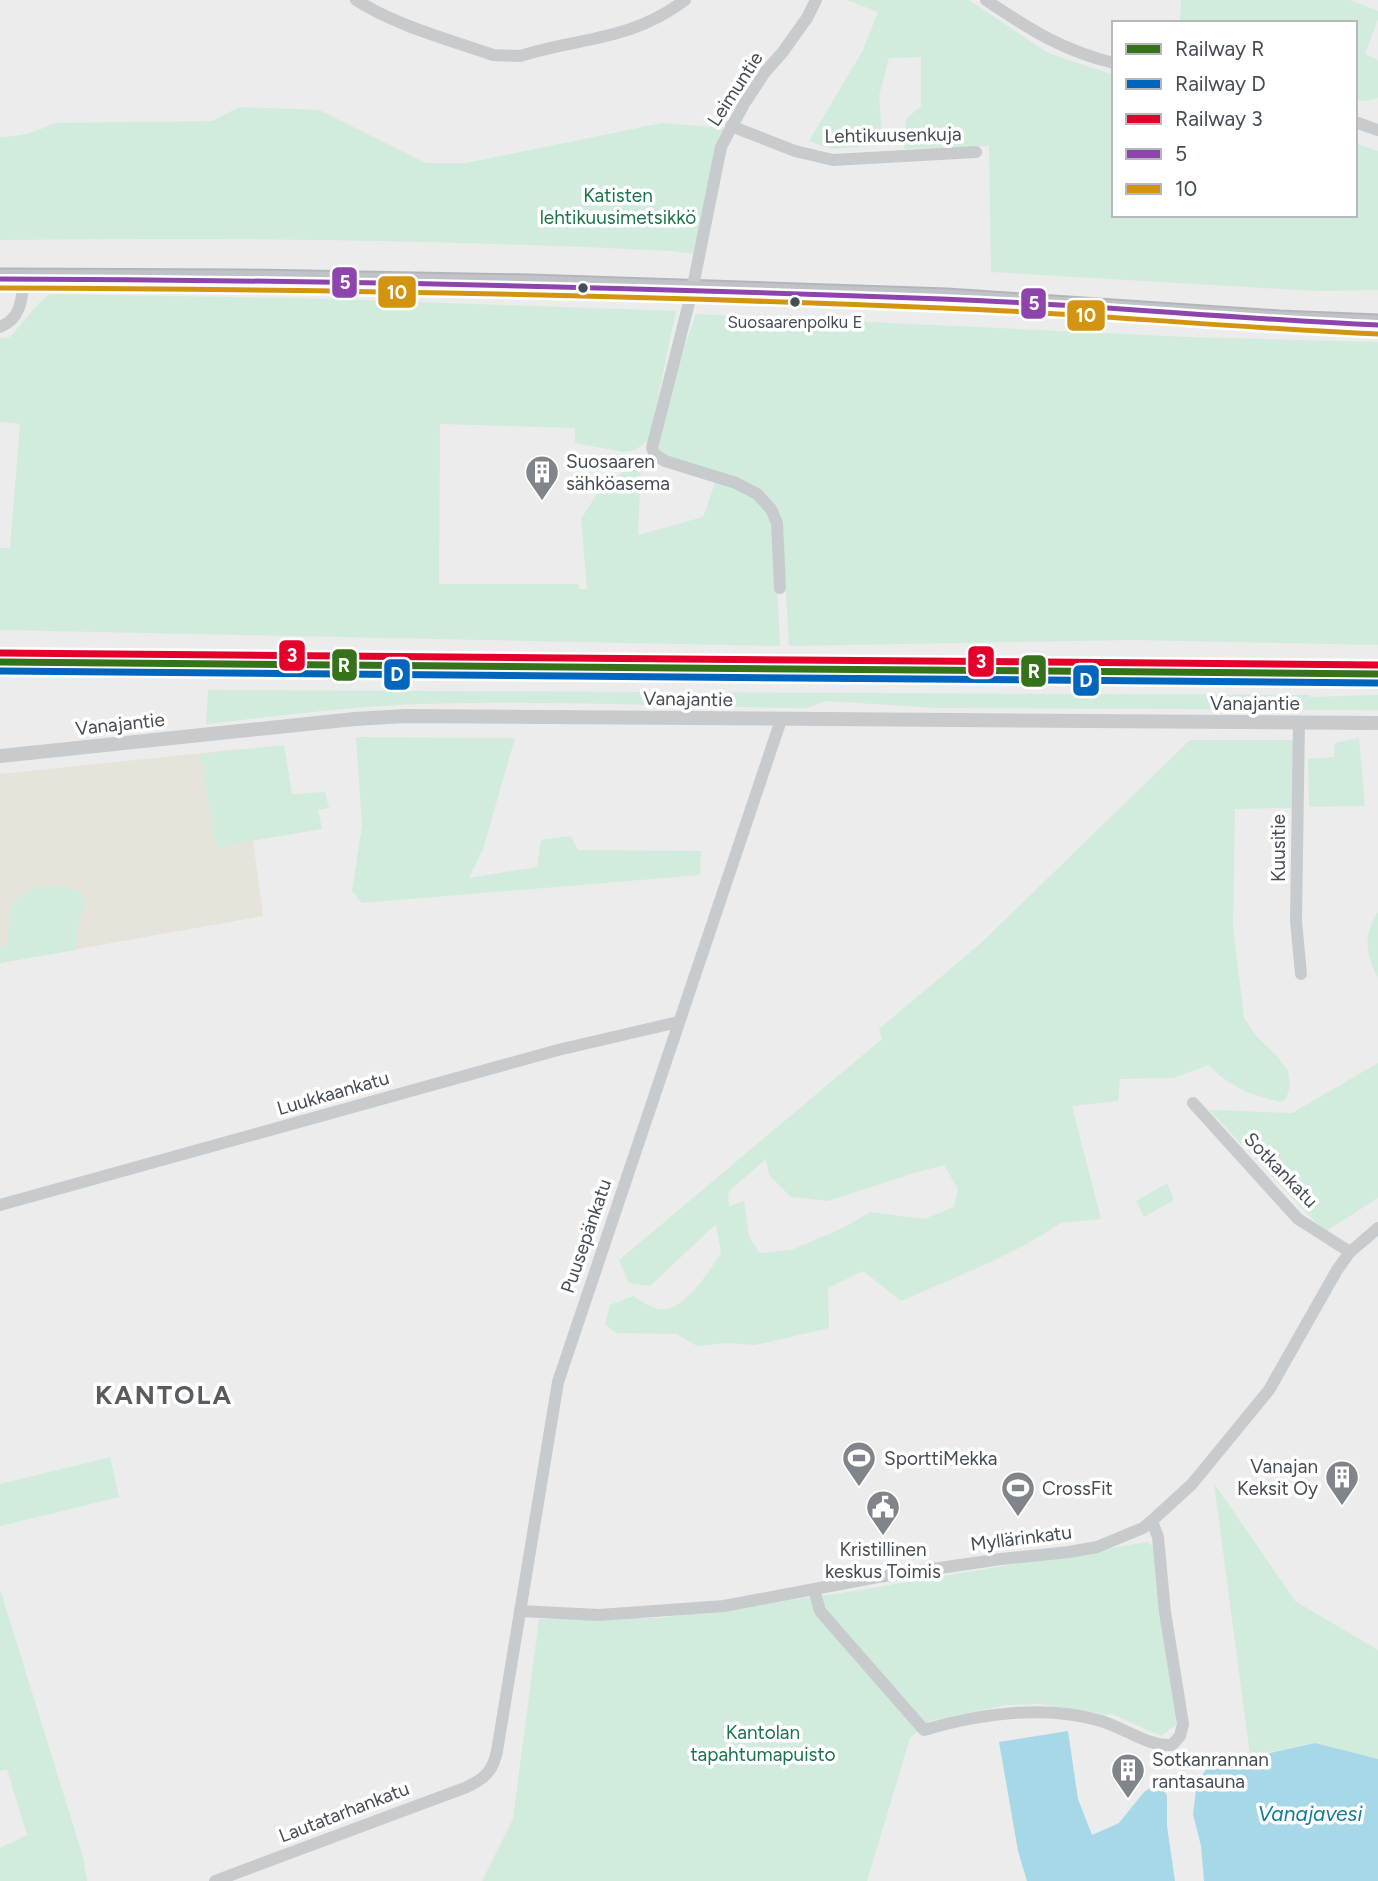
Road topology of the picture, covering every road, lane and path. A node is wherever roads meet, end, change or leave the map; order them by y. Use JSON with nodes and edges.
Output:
{"nodes":[{"id":1,"x":355,"y":0,"type":"edge"},
{"id":2,"x":685,"y":0,"type":"edge"},
{"id":3,"x":816,"y":0,"type":"edge"},
{"id":4,"x":986,"y":0,"type":"edge"},
{"id":5,"x":1112,"y":62,"type":"edge"},
{"id":6,"x":1357,"y":123,"type":"edge"},
{"id":7,"x":732,"y":126,"type":"junction"},
{"id":8,"x":1378,"y":130,"type":"edge"},
{"id":9,"x":976,"y":152,"type":"dead end"},
{"id":10,"x":0,"y":279,"type":"edge"},
{"id":11,"x":24,"y":279,"type":"junction"},
{"id":12,"x":692,"y":291,"type":"junction"},
{"id":13,"x":1378,"y":325,"type":"edge"},
{"id":14,"x":0,"y":327,"type":"edge"},
{"id":15,"x":780,"y":588,"type":"dead end"},
{"id":16,"x":781,"y":720,"type":"junction"},
{"id":17,"x":1298,"y":722,"type":"junction"},
{"id":18,"x":1378,"y":723,"type":"edge"},
{"id":19,"x":0,"y":756,"type":"edge"},
{"id":20,"x":1301,"y":974,"type":"dead end"},
{"id":21,"x":678,"y":1021,"type":"junction"},
{"id":22,"x":1193,"y":1103,"type":"dead end"},
{"id":23,"x":0,"y":1205,"type":"edge"},
{"id":24,"x":1378,"y":1228,"type":"edge"},
{"id":25,"x":1350,"y":1252,"type":"junction"},
{"id":26,"x":1152,"y":1521,"type":"junction"},
{"id":27,"x":814,"y":1589,"type":"junction"},
{"id":28,"x":520,"y":1611,"type":"junction"},
{"id":29,"x":486,"y":1778,"type":"joint"},
{"id":30,"x":215,"y":1881,"type":"edge"}],
"edges":[{"from":1,"to":2,"type":"street"},
{"from":3,"to":7,"type":"street","name":"Leimuntie"},
{"from":4,"to":5,"type":"street"},
{"from":6,"to":8,"type":"street"},
{"from":7,"to":9,"type":"street","name":"Lehtikuusenkuja"},
{"from":7,"to":12,"type":"street","name":"Leimuntie"},
{"from":10,"to":11,"type":"highway"},
{"from":11,"to":12,"type":"highway"},
{"from":11,"to":14,"type":"street"},
{"from":12,"to":13,"type":"highway"},
{"from":12,"to":15,"type":"street","name":"Leimuntie"},
{"from":16,"to":17,"type":"street","name":"Vanajantie"},
{"from":16,"to":19,"type":"street","name":"Vanajantie"},
{"from":16,"to":21,"type":"street","name":"Puusepänkatu"},
{"from":17,"to":18,"type":"street","name":"Vanajantie"},
{"from":17,"to":20,"type":"street","name":"Kuusitie"},
{"from":21,"to":23,"type":"street","name":"Luukkaankatu"},
{"from":21,"to":28,"type":"street","name":"Puusepänkatu"},
{"from":22,"to":25,"type":"street","name":"Sotkankatu"},
{"from":24,"to":25,"type":"street","name":"Myllärinkatu"},
{"from":25,"to":26,"type":"street","name":"Myllärinkatu"},
{"from":26,"to":27,"type":"street","name":"Myllärinkatu"},
{"from":26,"to":27,"type":"street"},
{"from":27,"to":28,"type":"street","name":"Myllärinkatu"},
{"from":28,"to":29,"type":"street","name":"Puusepänkatu"},
{"from":29,"to":30,"type":"street","name":"Lautatarhankatu"}]}
